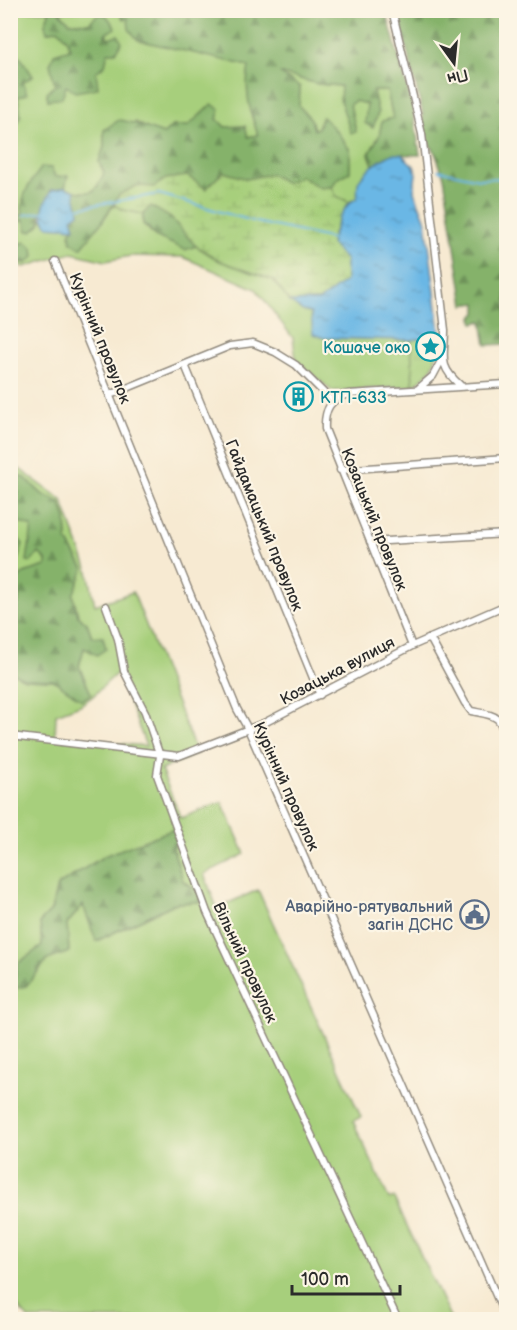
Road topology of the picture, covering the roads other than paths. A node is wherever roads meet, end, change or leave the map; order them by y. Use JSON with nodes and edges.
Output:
{"nodes":[{"id":1,"x":392,"y":10,"type":"edge"},
{"id":2,"x":55,"y":261,"type":"dead end"},
{"id":3,"x":442,"y":359,"type":"junction"},
{"id":4,"x":185,"y":365,"type":"junction"},
{"id":5,"x":507,"y":384,"type":"edge"},
{"id":6,"x":460,"y":385,"type":"junction"},
{"id":7,"x":419,"y":388,"type":"junction"},
{"id":8,"x":110,"y":395,"type":"junction"},
{"id":9,"x":332,"y":400,"type":"junction"},
{"id":10,"x":507,"y":458,"type":"edge"},
{"id":11,"x":340,"y":470,"type":"junction"},
{"id":12,"x":507,"y":534,"type":"edge"},
{"id":13,"x":370,"y":542,"type":"junction"},
{"id":14,"x":507,"y":605,"type":"edge"},
{"id":15,"x":106,"y":606,"type":"dead end"},
{"id":16,"x":430,"y":638,"type":"junction"},
{"id":17,"x":412,"y":646,"type":"junction"},
{"id":18,"x":320,"y":695,"type":"junction"},
{"id":19,"x":248,"y":729,"type":"junction"},
{"id":20,"x":10,"y":736,"type":"edge"},
{"id":21,"x":507,"y":742,"type":"edge"},
{"id":22,"x":160,"y":756,"type":"junction"},
{"id":23,"x":507,"y":1318,"type":"edge"},
{"id":24,"x":398,"y":1320,"type":"edge"}],
"edges":[{"from":1,"to":3,"type":"street"},
{"from":2,"to":8,"type":"street","name":"Курінний провулок"},
{"from":3,"to":6,"type":"street"},
{"from":3,"to":7,"type":"street"},
{"from":4,"to":8,"type":"street"},
{"from":4,"to":9,"type":"street"},
{"from":4,"to":18,"type":"street","name":"Гайдамацький провулок"},
{"from":5,"to":6,"type":"street"},
{"from":6,"to":7,"type":"street"},
{"from":7,"to":9,"type":"street"},
{"from":8,"to":19,"type":"street","name":"Курінний провулок"},
{"from":9,"to":11,"type":"street","name":"Козацький провулок"},
{"from":10,"to":11,"type":"street"},
{"from":11,"to":13,"type":"street","name":"Козацький провулок"},
{"from":12,"to":13,"type":"street"},
{"from":13,"to":17,"type":"street","name":"Козацький провулок"},
{"from":14,"to":16,"type":"street","name":"Козацька вулиця"},
{"from":15,"to":22,"type":"street","name":"Вільний провулок"},
{"from":16,"to":17,"type":"street","name":"Козацька вулиця"},
{"from":16,"to":21,"type":"street"},
{"from":17,"to":18,"type":"street","name":"Козацька вулиця"},
{"from":18,"to":19,"type":"street","name":"Козацька вулиця"},
{"from":19,"to":22,"type":"street","name":"Козацька вулиця"},
{"from":19,"to":23,"type":"street","name":"Курінний провулок"},
{"from":20,"to":22,"type":"street"},
{"from":22,"to":24,"type":"street","name":"Вільний провулок"}]}
